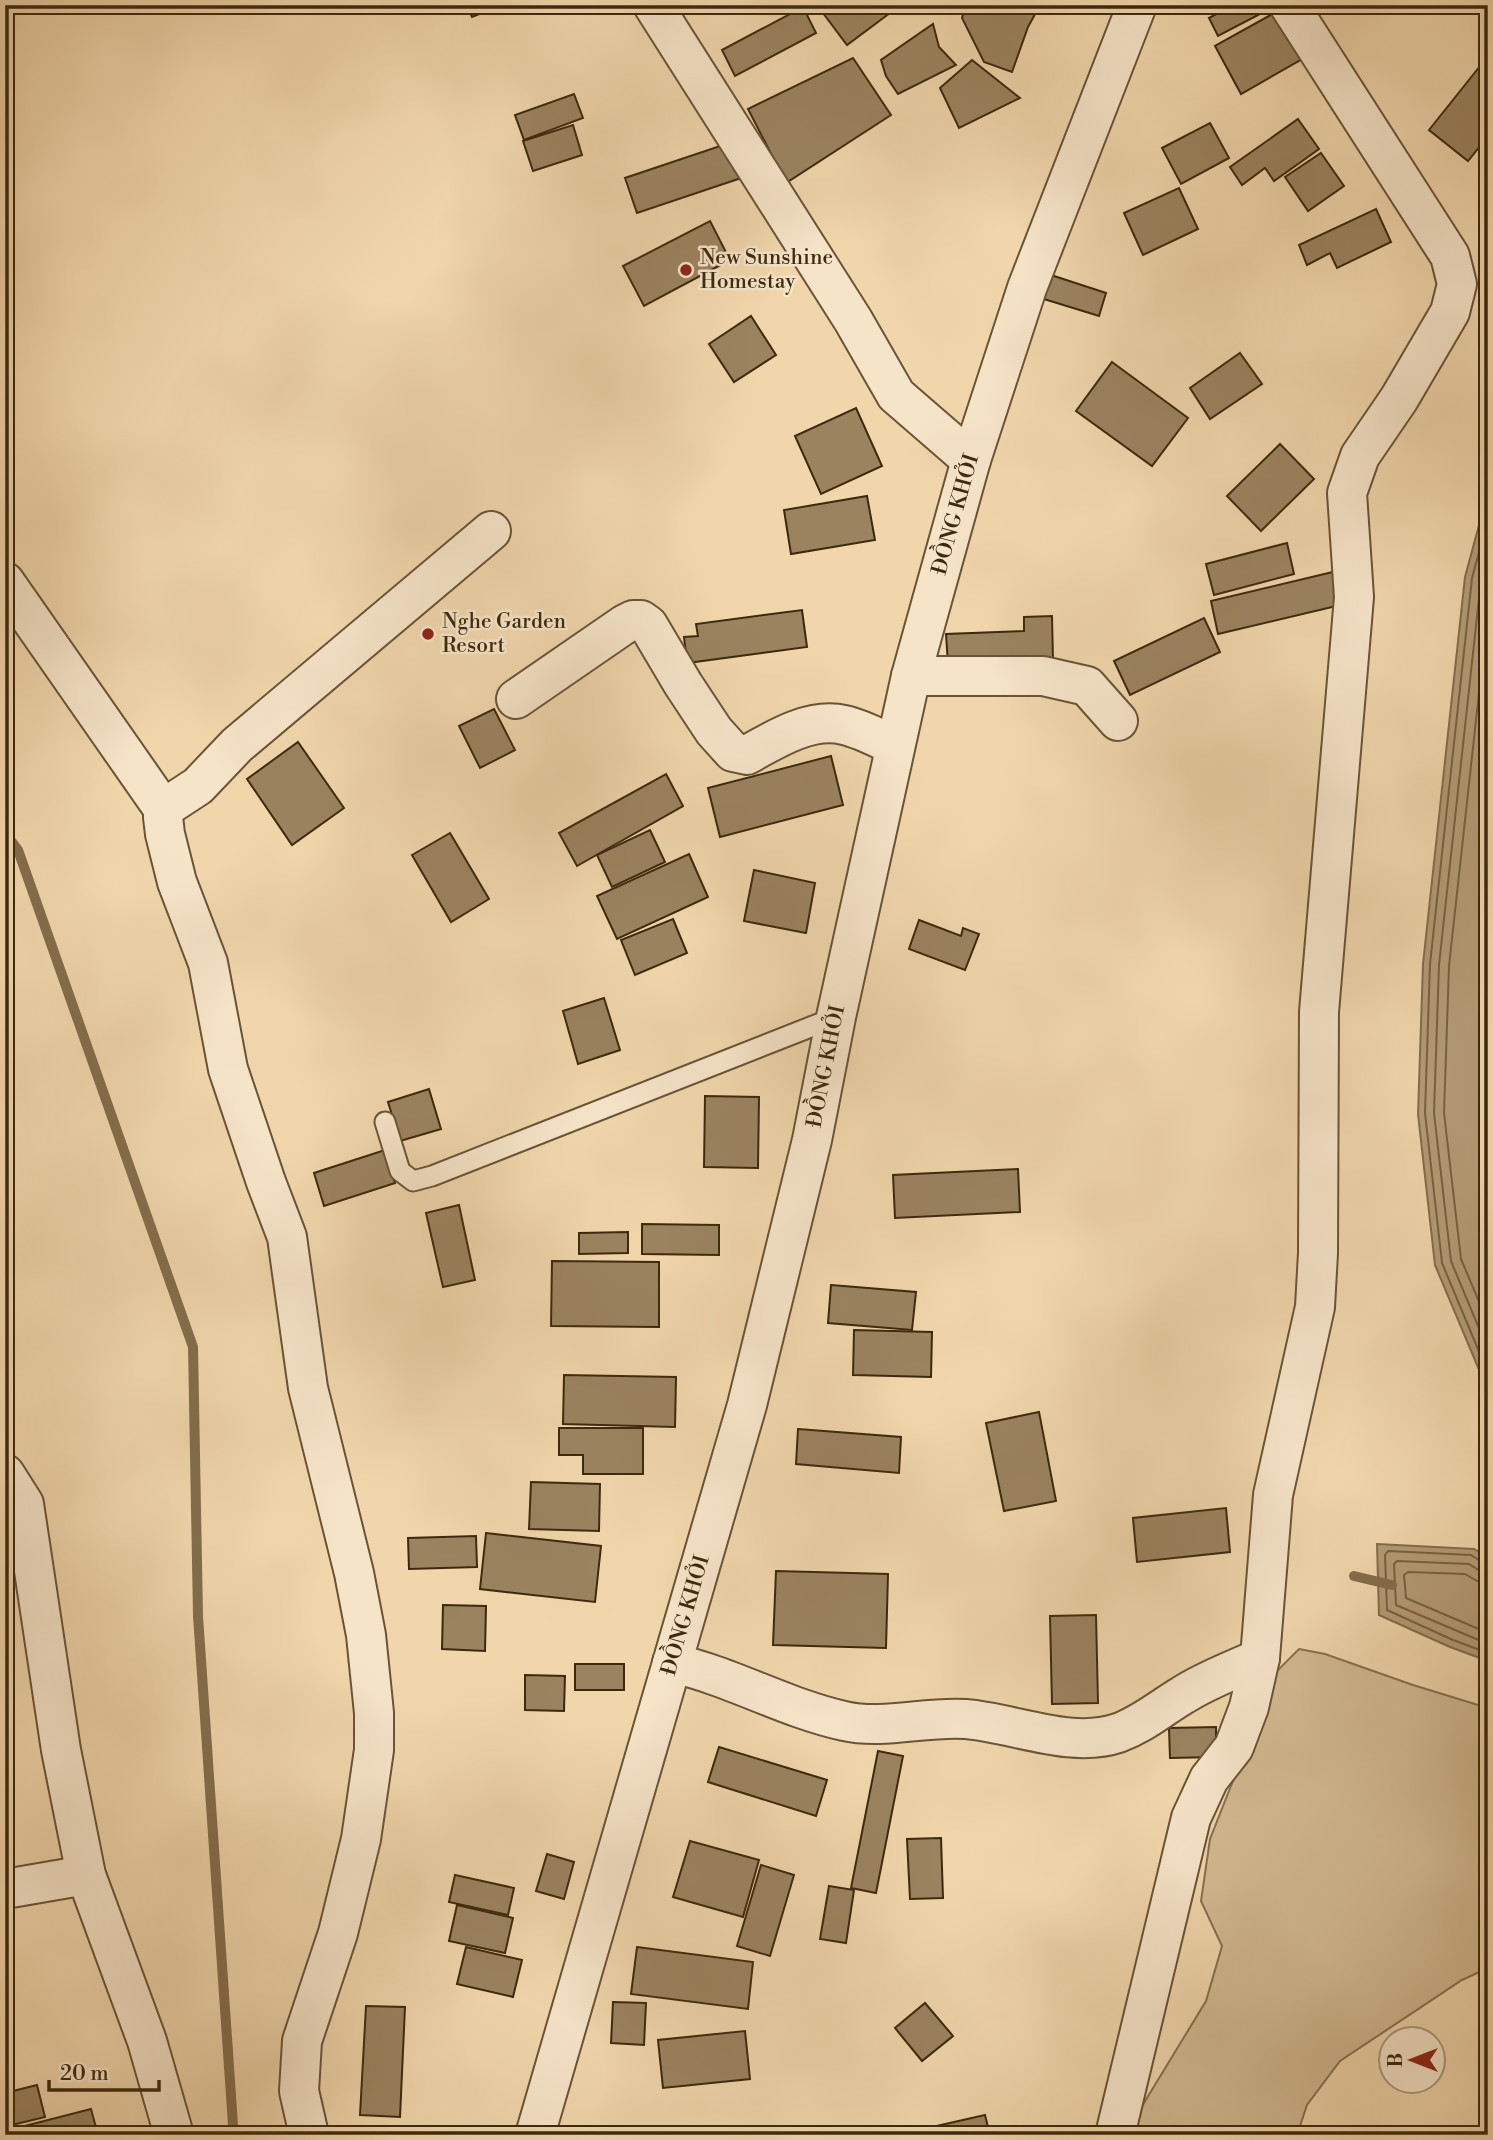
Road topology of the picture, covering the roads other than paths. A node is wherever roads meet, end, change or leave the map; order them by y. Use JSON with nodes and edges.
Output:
{"nodes":[{"id":1,"x":653,"y":5,"type":"edge"},
{"id":2,"x":1138,"y":5,"type":"edge"},
{"id":3,"x":1289,"y":5,"type":"edge"},
{"id":4,"x":971,"y":460,"type":"junction"},
{"id":5,"x":491,"y":531,"type":"dead end"},
{"id":6,"x":5,"y":582,"type":"edge"},
{"id":7,"x":911,"y":676,"type":"junction"},
{"id":8,"x":516,"y":699,"type":"dead end"},
{"id":9,"x":1118,"y":721,"type":"dead end"},
{"id":10,"x":895,"y":746,"type":"junction"},
{"id":11,"x":164,"y":810,"type":"junction"},
{"id":12,"x":836,"y":1017,"type":"junction"},
{"id":13,"x":385,"y":1122,"type":"dead end"},
{"id":14,"x":5,"y":1474,"type":"edge"},
{"id":15,"x":1260,"y":1658,"type":"junction"},
{"id":16,"x":672,"y":1663,"type":"junction"},
{"id":17,"x":86,"y":1875,"type":"junction"},
{"id":18,"x":5,"y":1889,"type":"edge"},
{"id":19,"x":174,"y":2135,"type":"edge"},
{"id":20,"x":309,"y":2135,"type":"edge"},
{"id":21,"x":535,"y":2135,"type":"edge"},
{"id":22,"x":1115,"y":2135,"type":"edge"}],
"edges":[{"from":1,"to":4,"type":"street"},
{"from":2,"to":4,"type":"street","name":"ĐỒNG KHỞI"},
{"from":3,"to":15,"type":"street"},
{"from":4,"to":7,"type":"street","name":"ĐỒNG KHỞI"},
{"from":5,"to":11,"type":"street"},
{"from":6,"to":11,"type":"street"},
{"from":7,"to":9,"type":"street"},
{"from":7,"to":10,"type":"street","name":"ĐỒNG KHỞI"},
{"from":8,"to":10,"type":"street"},
{"from":10,"to":12,"type":"street","name":"ĐỒNG KHỞI"},
{"from":11,"to":20,"type":"street"},
{"from":12,"to":13,"type":"lane"},
{"from":12,"to":16,"type":"street","name":"ĐỒNG KHỞI"},
{"from":14,"to":17,"type":"street"},
{"from":15,"to":16,"type":"street"},
{"from":15,"to":22,"type":"street"},
{"from":16,"to":21,"type":"street","name":"ĐỒNG KHỞI"},
{"from":17,"to":18,"type":"street"},
{"from":17,"to":19,"type":"street"}]}
